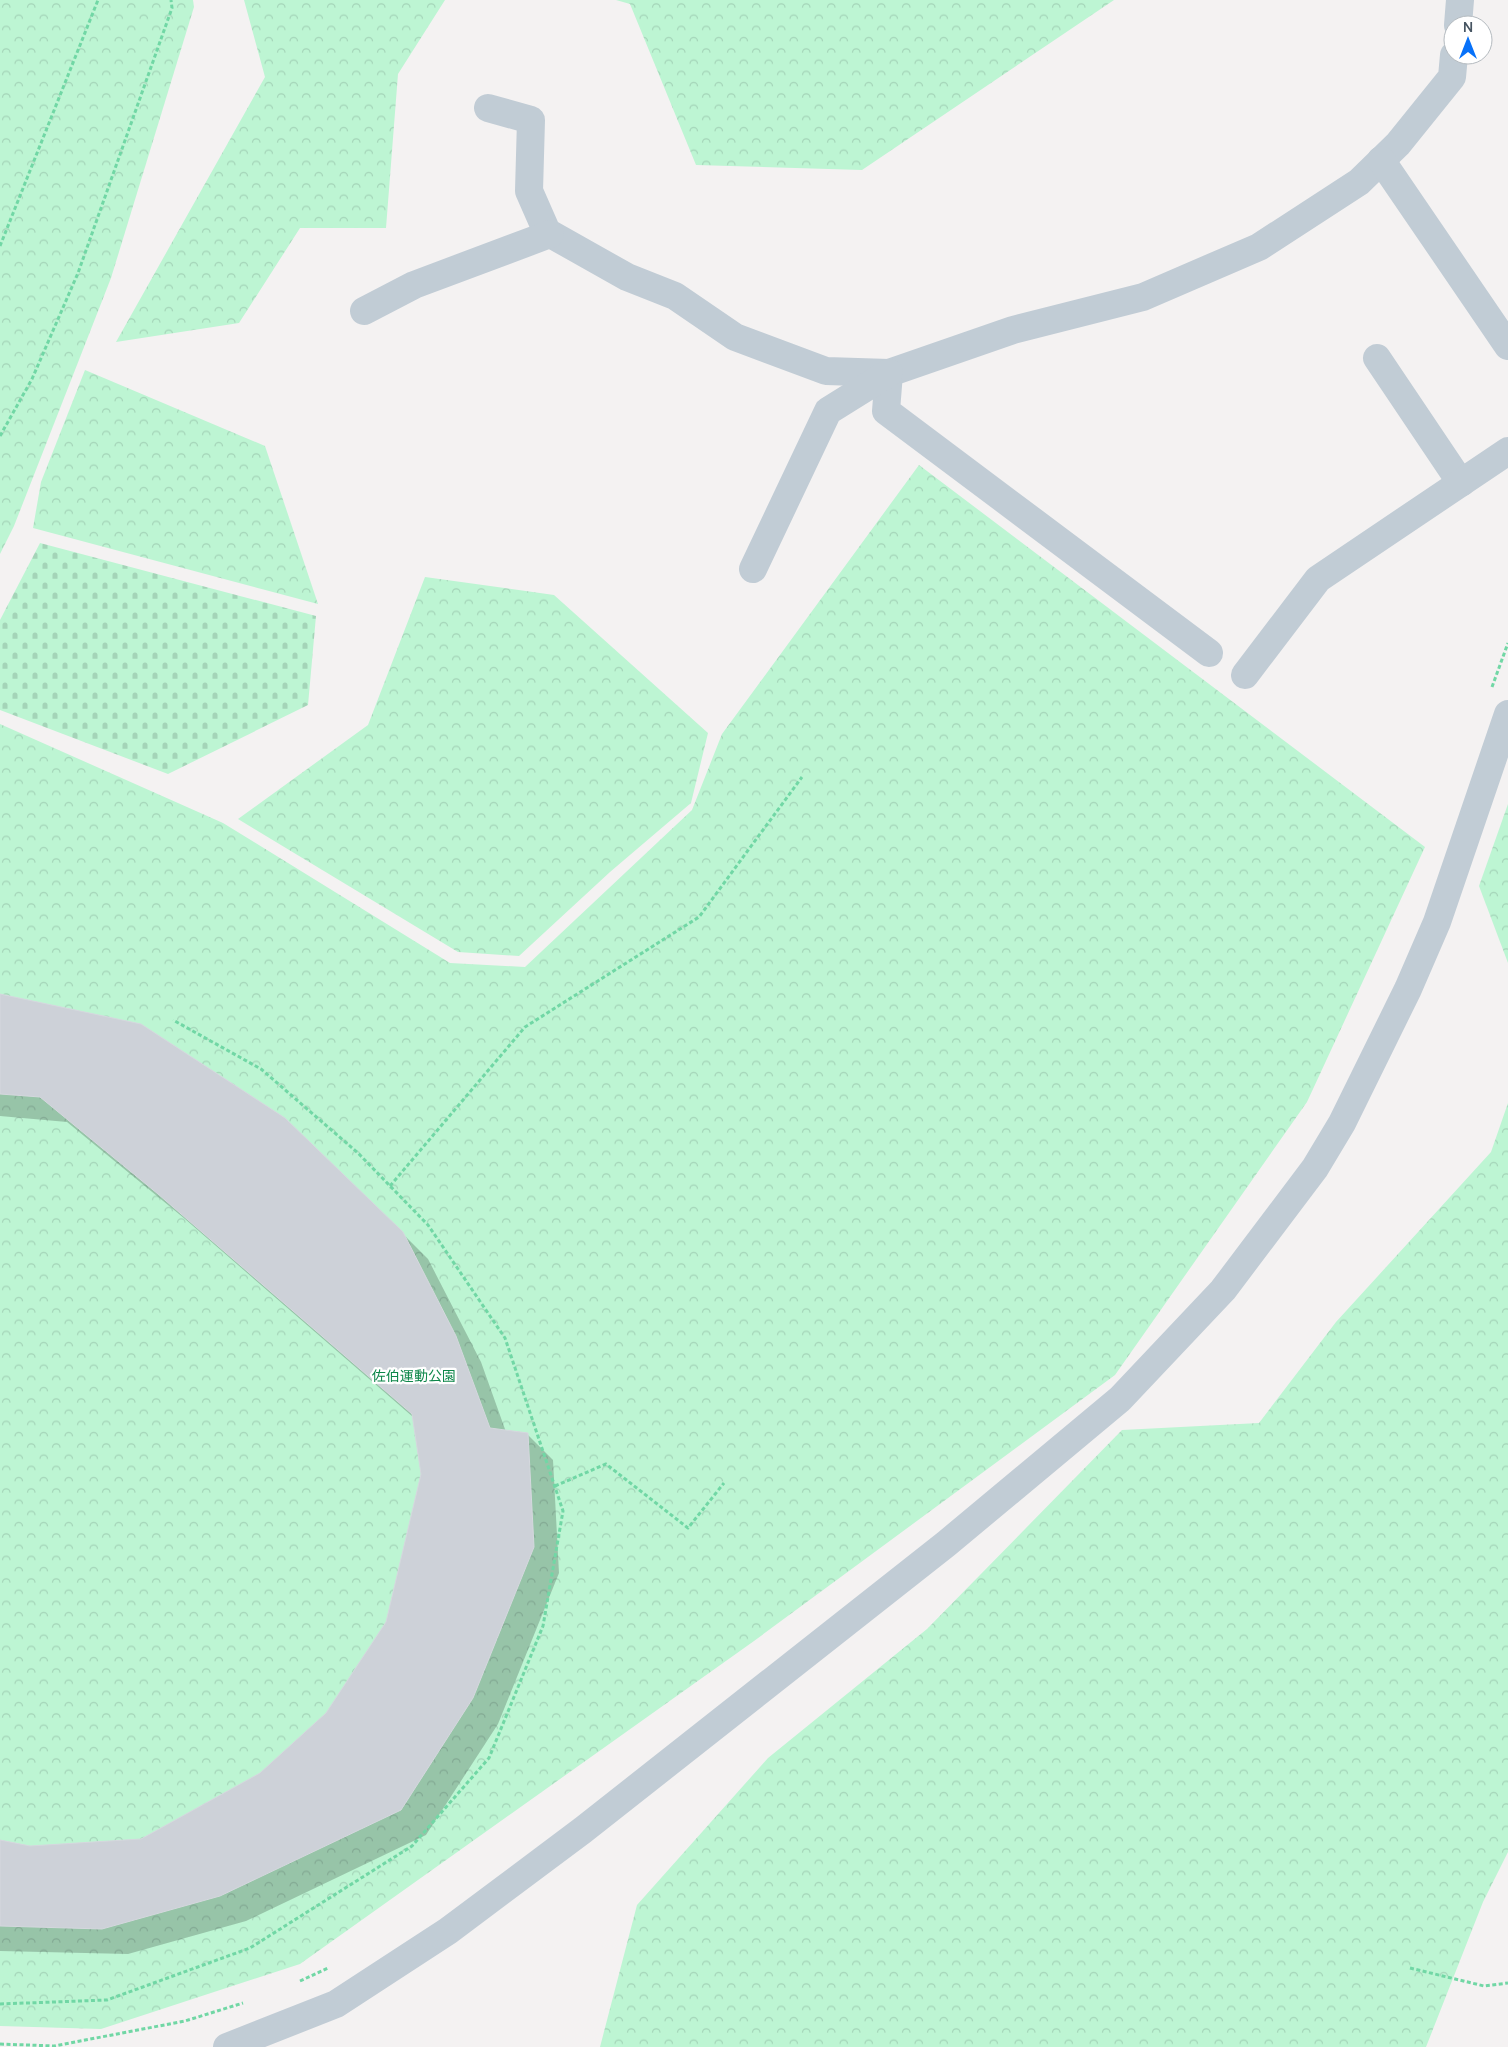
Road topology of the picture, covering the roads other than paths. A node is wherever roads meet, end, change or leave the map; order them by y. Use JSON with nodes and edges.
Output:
{"nodes":[{"id":1,"x":1460,"y":0,"type":"edge"},
{"id":2,"x":1459,"y":15,"type":"edge"},
{"id":3,"x":1453,"y":65,"type":"edge"},
{"id":4,"x":488,"y":108,"type":"dead end"},
{"id":5,"x":1381,"y":160,"type":"junction"},
{"id":6,"x":550,"y":234,"type":"junction"},
{"id":7,"x":364,"y":311,"type":"dead end"},
{"id":8,"x":1508,"y":346,"type":"edge"},
{"id":9,"x":1377,"y":358,"type":"dead end"},
{"id":10,"x":889,"y":373,"type":"junction"},
{"id":11,"x":1508,"y":451,"type":"edge"},
{"id":12,"x":1461,"y":483,"type":"junction"},
{"id":13,"x":753,"y":569,"type":"dead end"},
{"id":14,"x":1209,"y":653,"type":"dead end"},
{"id":15,"x":1245,"y":675,"type":"dead end"},
{"id":16,"x":1508,"y":714,"type":"edge"},
{"id":17,"x":227,"y":2047,"type":"edge"}],
"edges":[{"from":1,"to":2,"type":"street"},
{"from":3,"to":5,"type":"street"},
{"from":4,"to":6,"type":"street"},
{"from":5,"to":8,"type":"street"},
{"from":5,"to":10,"type":"street"},
{"from":6,"to":7,"type":"street"},
{"from":6,"to":10,"type":"street"},
{"from":9,"to":12,"type":"street"},
{"from":10,"to":13,"type":"street"},
{"from":10,"to":14,"type":"street"},
{"from":11,"to":12,"type":"street"},
{"from":12,"to":15,"type":"street"},
{"from":16,"to":17,"type":"street"}]}
